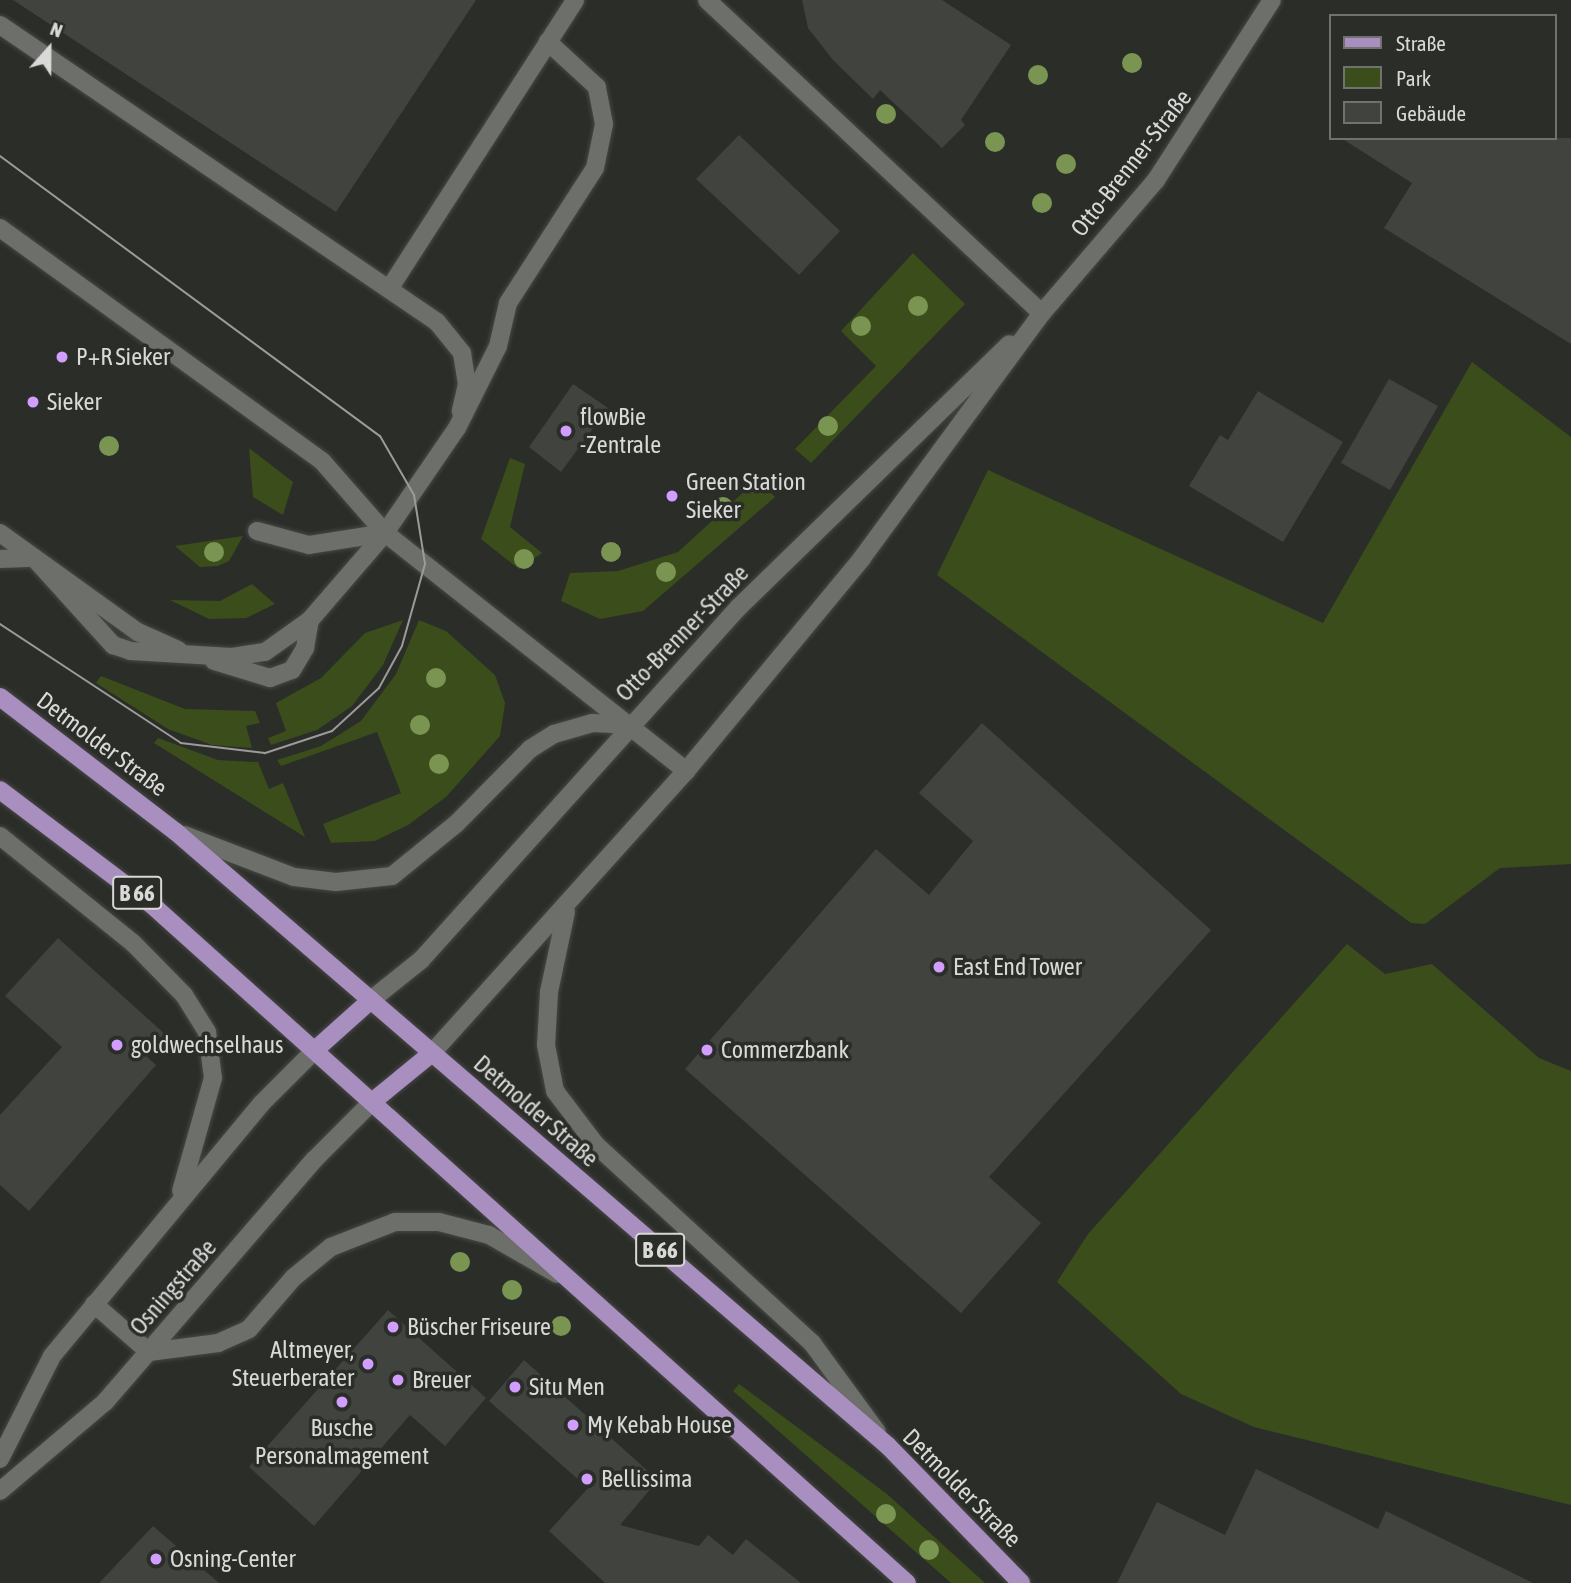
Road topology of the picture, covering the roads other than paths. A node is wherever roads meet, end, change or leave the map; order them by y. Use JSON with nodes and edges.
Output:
{"nodes":[{"id":1,"x":575,"y":0,"type":"edge"},
{"id":2,"x":707,"y":0,"type":"edge"},
{"id":3,"x":1272,"y":0,"type":"edge"},
{"id":4,"x":0,"y":25,"type":"edge"},
{"id":5,"x":548,"y":43,"type":"junction"},
{"id":6,"x":0,"y":228,"type":"edge"},
{"id":7,"x":391,"y":286,"type":"junction"},
{"id":8,"x":1042,"y":313,"type":"junction"},
{"id":9,"x":457,"y":428,"type":"junction"},
{"id":10,"x":257,"y":531,"type":"dead end"},
{"id":11,"x":0,"y":533,"type":"edge"},
{"id":12,"x":385,"y":533,"type":"junction"},
{"id":13,"x":34,"y":558,"type":"junction"},
{"id":14,"x":0,"y":559,"type":"edge"},
{"id":15,"x":310,"y":620,"type":"junction"},
{"id":16,"x":205,"y":656,"type":"junction"},
{"id":17,"x":0,"y":697,"type":"edge"},
{"id":18,"x":627,"y":725,"type":"junction"},
{"id":19,"x":686,"y":771,"type":"junction"},
{"id":20,"x":0,"y":790,"type":"edge"},
{"id":21,"x":176,"y":832,"type":"junction"},
{"id":22,"x":0,"y":836,"type":"edge"},
{"id":23,"x":570,"y":901,"type":"junction"},
{"id":24,"x":371,"y":1000,"type":"junction"},
{"id":25,"x":315,"y":1050,"type":"junction"},
{"id":26,"x":432,"y":1053,"type":"junction"},
{"id":27,"x":372,"y":1102,"type":"junction"},
{"id":28,"x":178,"y":1202,"type":"junction"},
{"id":29,"x":584,"y":1290,"type":"junction"},
{"id":30,"x":94,"y":1304,"type":"junction"},
{"id":31,"x":149,"y":1352,"type":"junction"},
{"id":32,"x":888,"y":1446,"type":"junction"},
{"id":33,"x":0,"y":1459,"type":"edge"},
{"id":34,"x":0,"y":1491,"type":"edge"},
{"id":35,"x":907,"y":1583,"type":"edge"},
{"id":36,"x":1021,"y":1583,"type":"edge"}],
"edges":[{"from":1,"to":5,"type":"street"},
{"from":2,"to":8,"type":"street"},
{"from":3,"to":8,"type":"street","name":"Otto-Brenner-Straße"},
{"from":4,"to":7,"type":"street"},
{"from":5,"to":7,"type":"street"},
{"from":5,"to":9,"type":"street"},
{"from":6,"to":12,"type":"street"},
{"from":7,"to":9,"type":"street"},
{"from":8,"to":18,"type":"street","name":"Otto-Brenner-Straße"},
{"from":8,"to":19,"type":"street","name":"Otto-Brenner-Straße"},
{"from":9,"to":12,"type":"street"},
{"from":10,"to":12,"type":"street"},
{"from":11,"to":13,"type":"street"},
{"from":12,"to":15,"type":"street"},
{"from":12,"to":18,"type":"street"},
{"from":13,"to":14,"type":"street"},
{"from":13,"to":16,"type":"street"},
{"from":13,"to":16,"type":"street"},
{"from":15,"to":16,"type":"street"},
{"from":15,"to":16,"type":"street"},
{"from":17,"to":21,"type":"main road","name":"Detmolder Straße","number":"B 66"},
{"from":18,"to":19,"type":"street"},
{"from":18,"to":21,"type":"street","number":"B 66"},
{"from":18,"to":24,"type":"street","name":"Otto-Brenner-Straße"},
{"from":19,"to":23,"type":"street","name":"Otto-Brenner-Straße"},
{"from":20,"to":25,"type":"main road","number":"B 66"},
{"from":21,"to":24,"type":"main road","name":"Detmolder Straße","number":"B 66"},
{"from":22,"to":28,"type":"street"},
{"from":23,"to":26,"type":"street","name":"Otto-Brenner-Straße"},
{"from":23,"to":32,"type":"street"},
{"from":24,"to":25,"type":"main road"},
{"from":24,"to":26,"type":"main road","name":"Detmolder Straße","number":"B 66"},
{"from":25,"to":27,"type":"main road","number":"B 66"},
{"from":25,"to":28,"type":"street","name":"Osningstraße"},
{"from":26,"to":27,"type":"main road"},
{"from":26,"to":32,"type":"main road","name":"Detmolder Straße","number":"B 66"},
{"from":27,"to":29,"type":"main road","number":"B 66"},
{"from":27,"to":31,"type":"street","name":"Osningstraße"},
{"from":28,"to":30,"type":"street","name":"Osningstraße"},
{"from":29,"to":31,"type":"street"},
{"from":29,"to":35,"type":"main road","number":"B 66"},
{"from":30,"to":31,"type":"street"},
{"from":30,"to":33,"type":"street","name":"Osningstraße"},
{"from":31,"to":34,"type":"street","name":"Osningstraße"},
{"from":32,"to":36,"type":"main road","name":"Detmolder Straße","number":"B 66"}]}
